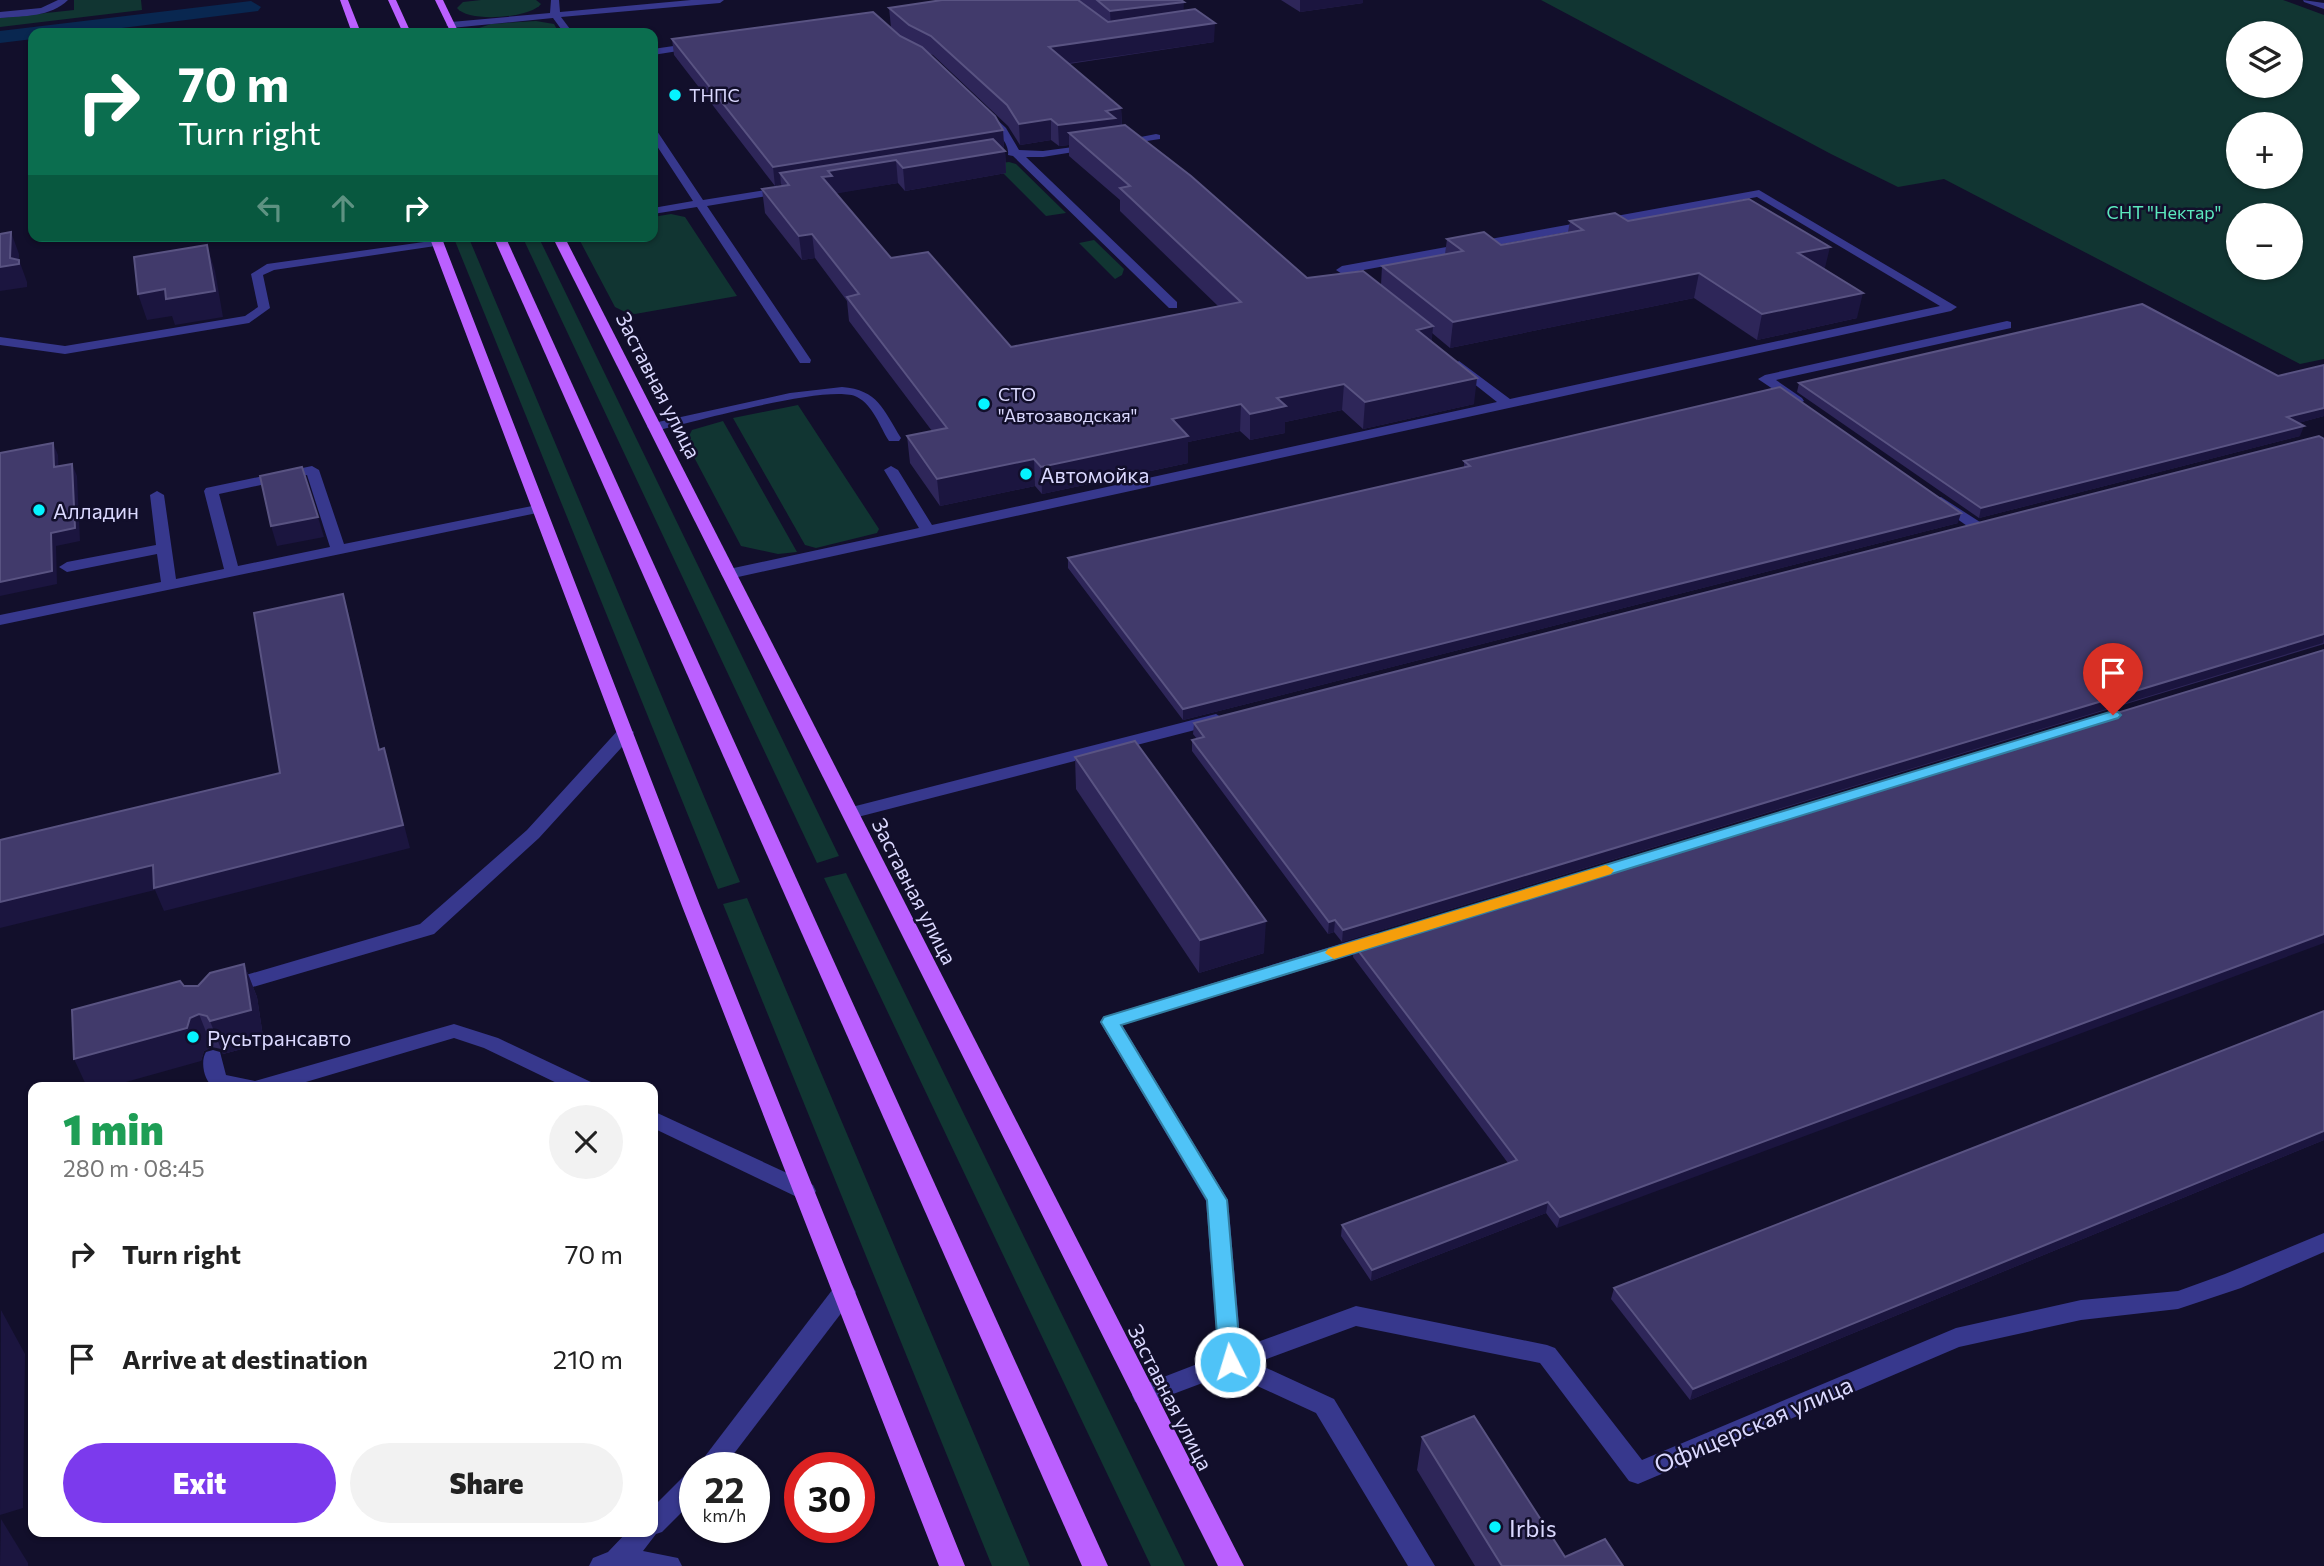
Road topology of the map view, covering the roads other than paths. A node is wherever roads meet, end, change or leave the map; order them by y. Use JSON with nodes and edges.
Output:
{"nodes":[{"id":1,"x":64,"y":0,"type":"edge"},
{"id":2,"x":344,"y":0,"type":"edge"},
{"id":3,"x":393,"y":0,"type":"edge"},
{"id":4,"x":439,"y":0,"type":"edge"},
{"id":5,"x":555,"y":0,"type":"edge"},
{"id":6,"x":720,"y":0,"type":"edge"},
{"id":7,"x":2307,"y":0,"type":"edge"},
{"id":8,"x":2324,"y":6,"type":"edge"},
{"id":9,"x":0,"y":15,"type":"edge"},
{"id":10,"x":555,"y":15,"type":"junction"},
{"id":11,"x":355,"y":28,"type":"edge"},
{"id":12,"x":405,"y":28,"type":"edge"},
{"id":13,"x":453,"y":28,"type":"edge"},
{"id":14,"x":460,"y":28,"type":"edge"},
{"id":15,"x":565,"y":28,"type":"edge"},
{"id":16,"x":706,"y":45,"type":"edge"},
{"id":17,"x":658,"y":51,"type":"edge"},
{"id":18,"x":974,"y":103,"type":"edge"},
{"id":19,"x":1156,"y":137,"type":"dead end"},
{"id":20,"x":658,"y":140,"type":"edge"},
{"id":21,"x":1015,"y":152,"type":"junction"},
{"id":22,"x":1001,"y":154,"type":"edge"},
{"id":23,"x":790,"y":189,"type":"edge"},
{"id":24,"x":700,"y":203,"type":"junction"},
{"id":25,"x":658,"y":210,"type":"edge"},
{"id":26,"x":424,"y":242,"type":"edge"},
{"id":27,"x":437,"y":242,"type":"edge"},
{"id":28,"x":502,"y":242,"type":"edge"},
{"id":29,"x":561,"y":242,"type":"edge"},
{"id":30,"x":1353,"y":279,"type":"edge"},
{"id":31,"x":1173,"y":305,"type":"dead end"},
{"id":32,"x":2007,"y":325,"type":"dead end"},
{"id":33,"x":0,"y":341,"type":"edge"},
{"id":34,"x":1445,"y":354,"type":"edge"},
{"id":35,"x":805,"y":360,"type":"dead end"},
{"id":36,"x":1507,"y":404,"type":"junction"},
{"id":37,"x":1809,"y":409,"type":"edge"},
{"id":38,"x":654,"y":427,"type":"junction"},
{"id":39,"x":894,"y":438,"type":"dead end"},
{"id":40,"x":891,"y":470,"type":"dead end"},
{"id":41,"x":1931,"y":494,"type":"edge"},
{"id":42,"x":157,"y":495,"type":"dead end"},
{"id":43,"x":537,"y":509,"type":"junction"},
{"id":44,"x":928,"y":531,"type":"junction"},
{"id":45,"x":1948,"y":532,"type":"edge"},
{"id":46,"x":164,"y":548,"type":"junction"},
{"id":47,"x":338,"y":550,"type":"junction"},
{"id":48,"x":67,"y":567,"type":"dead end"},
{"id":49,"x":232,"y":572,"type":"junction"},
{"id":50,"x":729,"y":574,"type":"junction"},
{"id":51,"x":169,"y":585,"type":"junction"},
{"id":52,"x":0,"y":620,"type":"edge"},
{"id":53,"x":1236,"y":713,"type":"edge"},
{"id":54,"x":626,"y":732,"type":"junction"},
{"id":55,"x":850,"y":813,"type":"junction"},
{"id":56,"x":1390,"y":936,"type":"edge"},
{"id":57,"x":217,"y":996,"type":"edge"},
{"id":58,"x":213,"y":1057,"type":"dead end"},
{"id":59,"x":226,"y":1082,"type":"edge"},
{"id":60,"x":279,"y":1082,"type":"edge"},
{"id":61,"x":573,"y":1082,"type":"edge"},
{"id":62,"x":658,"y":1121,"type":"edge"},
{"id":63,"x":805,"y":1191,"type":"junction"},
{"id":64,"x":2324,"y":1242,"type":"edge"},
{"id":65,"x":844,"y":1292,"type":"junction"},
{"id":66,"x":1230,"y":1362,"type":"junction"},
{"id":67,"x":1144,"y":1395,"type":"junction"},
{"id":68,"x":720,"y":1452,"type":"edge"},
{"id":69,"x":679,"y":1498,"type":"edge"},
{"id":70,"x":658,"y":1519,"type":"edge"},
{"id":71,"x":638,"y":1537,"type":"edge"},
{"id":72,"x":609,"y":1563,"type":"edge"},
{"id":73,"x":669,"y":1566,"type":"edge"},
{"id":74,"x":951,"y":1566,"type":"edge"},
{"id":75,"x":1095,"y":1566,"type":"edge"},
{"id":76,"x":1231,"y":1566,"type":"edge"},
{"id":77,"x":1422,"y":1566,"type":"edge"}],
"edges":[{"from":1,"to":9,"type":"street"},
{"from":2,"to":11,"type":"main road"},
{"from":3,"to":12,"type":"main road"},
{"from":4,"to":13,"type":"main road"},
{"from":5,"to":10,"type":"street"},
{"from":6,"to":10,"type":"street"},
{"from":7,"to":8,"type":"street"},
{"from":10,"to":14,"type":"street"},
{"from":10,"to":15,"type":"street"},
{"from":16,"to":17,"type":"street"},
{"from":18,"to":21,"type":"street"},
{"from":19,"to":21,"type":"street"},
{"from":20,"to":24,"type":"street"},
{"from":21,"to":22,"type":"street"},
{"from":21,"to":31,"type":"street"},
{"from":23,"to":24,"type":"street"},
{"from":24,"to":25,"type":"street"},
{"from":24,"to":35,"type":"street"},
{"from":26,"to":33,"type":"street"},
{"from":27,"to":43,"type":"main road"},
{"from":28,"to":75,"type":"main road"},
{"from":29,"to":38,"type":"main road","name":"Заставная улица"},
{"from":30,"to":36,"type":"street"},
{"from":32,"to":37,"type":"street"},
{"from":34,"to":36,"type":"street"},
{"from":36,"to":44,"type":"street"},
{"from":38,"to":39,"type":"street"},
{"from":38,"to":50,"type":"main road","name":"Заставная улица"},
{"from":40,"to":44,"type":"street"},
{"from":41,"to":45,"type":"street"},
{"from":42,"to":46,"type":"street"},
{"from":43,"to":47,"type":"street"},
{"from":43,"to":54,"type":"main road"},
{"from":44,"to":50,"type":"street"},
{"from":46,"to":48,"type":"street"},
{"from":46,"to":51,"type":"street"},
{"from":47,"to":49,"type":"street"},
{"from":47,"to":49,"type":"street"},
{"from":49,"to":51,"type":"street"},
{"from":50,"to":55,"type":"main road","name":"Заставная улица"},
{"from":51,"to":52,"type":"street"},
{"from":53,"to":55,"type":"street"},
{"from":54,"to":57,"type":"street"},
{"from":54,"to":63,"type":"main road"},
{"from":55,"to":67,"type":"main road","name":"Заставная улица"},
{"from":56,"to":66,"type":"street"},
{"from":58,"to":59,"type":"street"},
{"from":60,"to":61,"type":"street"},
{"from":62,"to":63,"type":"street"},
{"from":63,"to":65,"type":"main road"},
{"from":64,"to":66,"type":"street","name":"Офицерская улица"},
{"from":65,"to":68,"type":"street"},
{"from":65,"to":74,"type":"main road"},
{"from":66,"to":67,"type":"street"},
{"from":66,"to":77,"type":"street"},
{"from":67,"to":76,"type":"main road","name":"Заставная улица"},
{"from":69,"to":70,"type":"street"},
{"from":71,"to":72,"type":"street"},
{"from":72,"to":73,"type":"street"}]}
